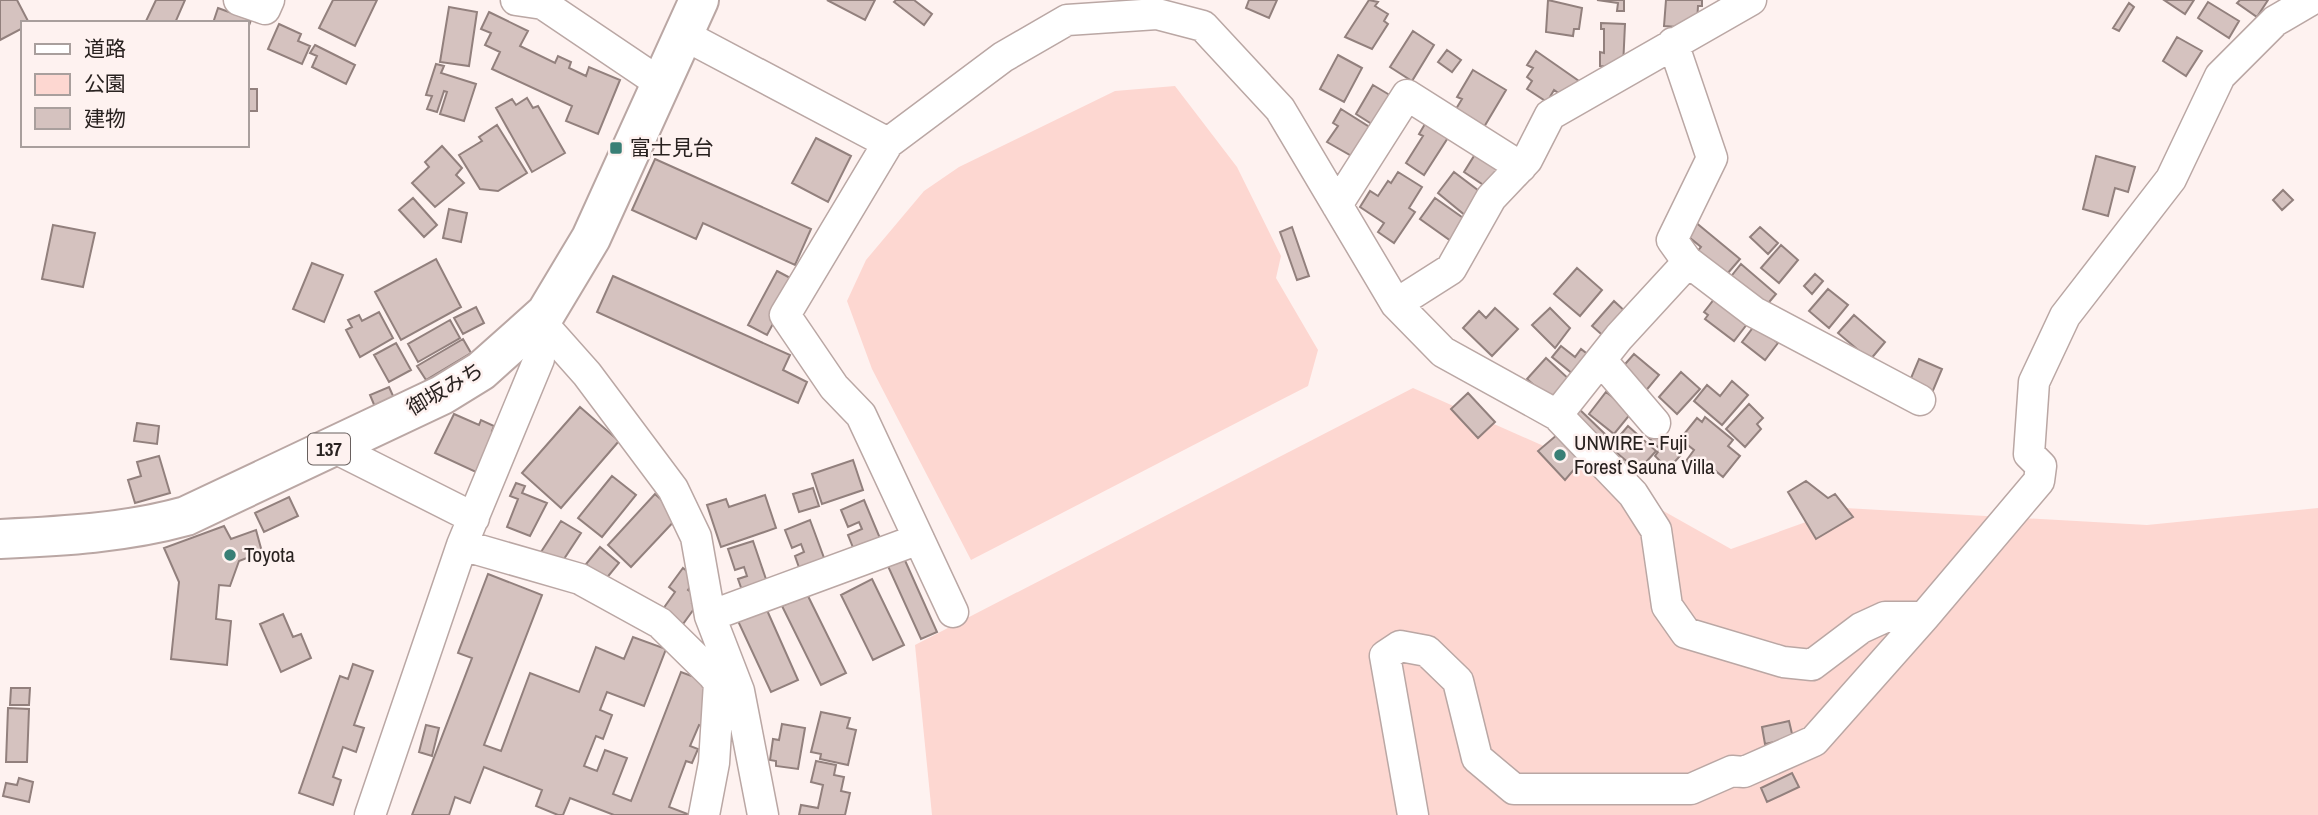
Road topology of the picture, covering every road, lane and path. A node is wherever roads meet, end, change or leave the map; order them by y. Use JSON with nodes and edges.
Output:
{"nodes":[{"id":1,"x":239,"y":0,"type":"edge"},
{"id":2,"x":269,"y":0,"type":"edge"},
{"id":3,"x":516,"y":0,"type":"edge"},
{"id":4,"x":699,"y":0,"type":"edge"},
{"id":5,"x":1751,"y":0,"type":"edge"},
{"id":6,"x":2311,"y":0,"type":"edge"},
{"id":7,"x":684,"y":35,"type":"junction"},
{"id":8,"x":1673,"y":43,"type":"junction"},
{"id":9,"x":663,"y":85,"type":"junction"},
{"id":10,"x":887,"y":143,"type":"junction"},
{"id":11,"x":1521,"y":167,"type":"junction"},
{"id":12,"x":1337,"y":205,"type":"junction"},
{"id":13,"x":1688,"y":262,"type":"junction"},
{"id":14,"x":1396,"y":304,"type":"junction"},
{"id":15,"x":538,"y":320,"type":"junction"},
{"id":16,"x":1601,"y":360,"type":"junction"},
{"id":17,"x":1920,"y":400,"type":"dead end"},
{"id":18,"x":1557,"y":415,"type":"junction"},
{"id":19,"x":1656,"y":423,"type":"dead end"},
{"id":20,"x":333,"y":447,"type":"junction"},
{"id":21,"x":474,"y":518,"type":"junction"},
{"id":22,"x":0,"y":539,"type":"edge"},
{"id":23,"x":919,"y":539,"type":"junction"},
{"id":24,"x":462,"y":545,"type":"junction"},
{"id":25,"x":953,"y":612,"type":"dead end"},
{"id":26,"x":710,"y":616,"type":"junction"},
{"id":27,"x":1924,"y":617,"type":"junction"},
{"id":28,"x":370,"y":815,"type":"edge"},
{"id":29,"x":704,"y":815,"type":"edge"},
{"id":30,"x":763,"y":815,"type":"edge"},
{"id":31,"x":1413,"y":815,"type":"edge"}],
"edges":[{"from":1,"to":2,"type":"street"},
{"from":3,"to":9,"type":"street"},
{"from":4,"to":7,"type":"highway","name":"御坂みち","number":"137"},
{"from":5,"to":8,"type":"street"},
{"from":6,"to":27,"type":"street"},
{"from":7,"to":9,"type":"highway","name":"御坂みち","number":"137"},
{"from":7,"to":10,"type":"street"},
{"from":8,"to":11,"type":"street"},
{"from":8,"to":13,"type":"street"},
{"from":9,"to":15,"type":"highway","name":"御坂みち","number":"137"},
{"from":10,"to":12,"type":"street"},
{"from":10,"to":23,"type":"street"},
{"from":11,"to":12,"type":"street"},
{"from":11,"to":14,"type":"street"},
{"from":12,"to":14,"type":"street"},
{"from":13,"to":16,"type":"street"},
{"from":13,"to":17,"type":"street"},
{"from":14,"to":18,"type":"street"},
{"from":15,"to":20,"type":"highway","name":"御坂みち","number":"137"},
{"from":15,"to":21,"type":"street"},
{"from":15,"to":26,"type":"street"},
{"from":16,"to":18,"type":"street"},
{"from":16,"to":19,"type":"street"},
{"from":18,"to":27,"type":"street"},
{"from":20,"to":21,"type":"street"},
{"from":20,"to":22,"type":"highway","name":"御坂みち","number":"137"},
{"from":21,"to":24,"type":"street"},
{"from":23,"to":25,"type":"street"},
{"from":23,"to":26,"type":"street"},
{"from":24,"to":28,"type":"street"},
{"from":24,"to":29,"type":"street"},
{"from":26,"to":30,"type":"street"},
{"from":27,"to":31,"type":"street"}]}
